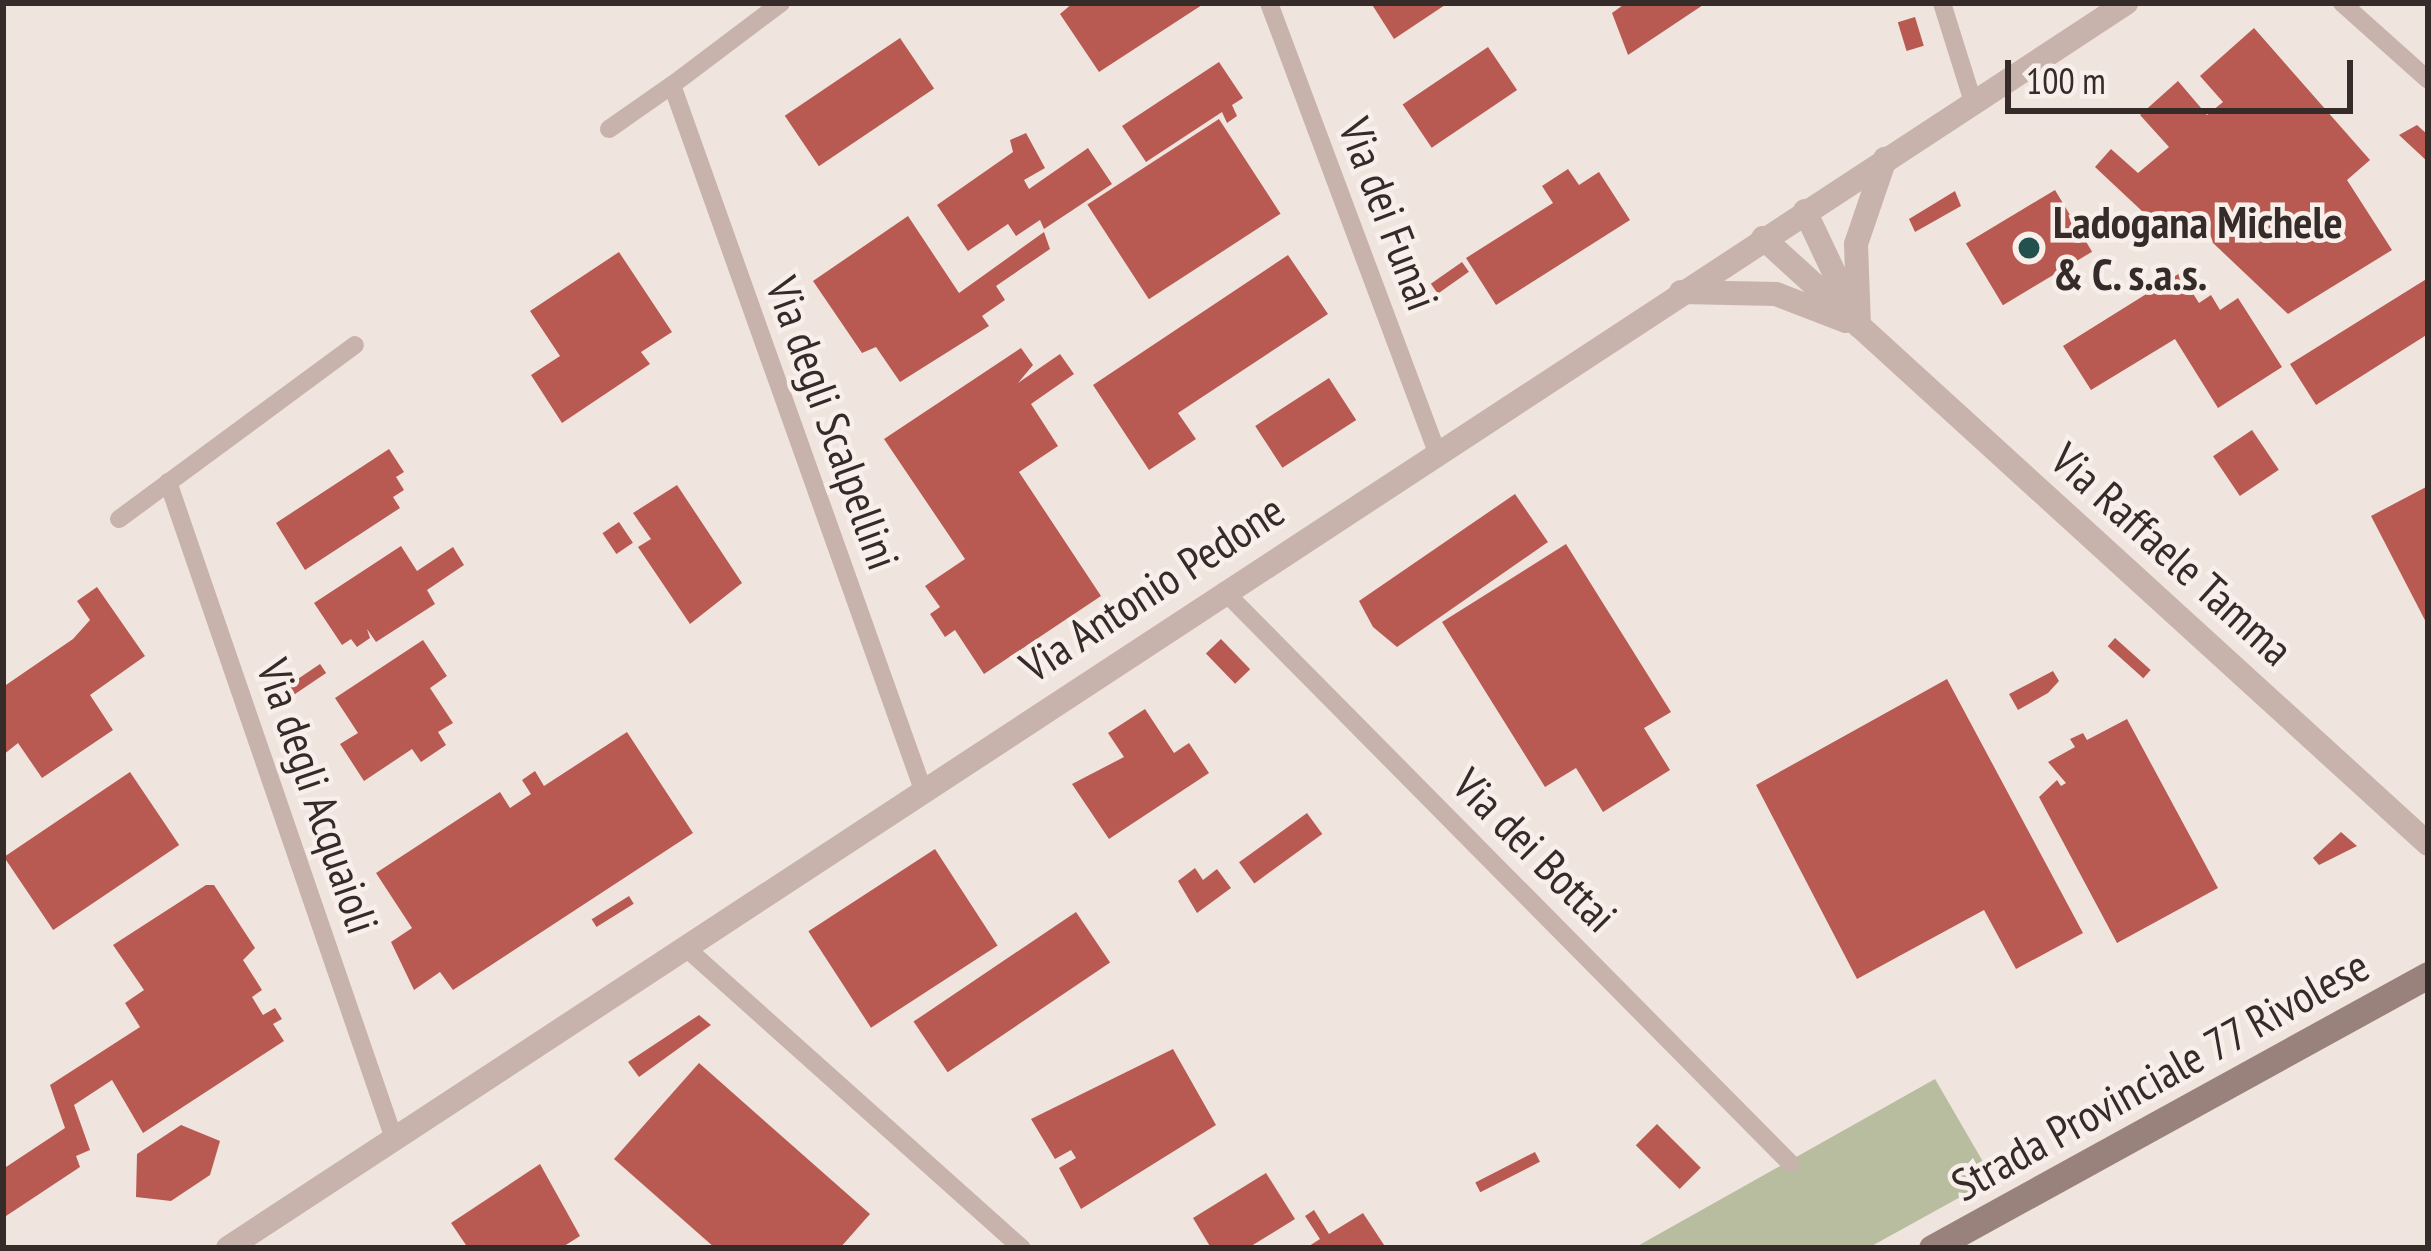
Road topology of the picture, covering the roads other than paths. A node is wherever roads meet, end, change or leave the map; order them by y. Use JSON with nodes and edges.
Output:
{"nodes":[{"id":1,"x":781,"y":3,"type":"edge"},
{"id":2,"x":1269,"y":3,"type":"edge"},
{"id":3,"x":1942,"y":3,"type":"edge"},
{"id":4,"x":2126,"y":3,"type":"edge"},
{"id":5,"x":2342,"y":3,"type":"edge"},
{"id":6,"x":2428,"y":80,"type":"edge"},
{"id":7,"x":672,"y":85,"type":"junction"},
{"id":8,"x":1973,"y":102,"type":"junction"},
{"id":9,"x":609,"y":129,"type":"dead end"},
{"id":10,"x":1885,"y":159,"type":"junction"},
{"id":11,"x":1805,"y":211,"type":"junction"},
{"id":12,"x":1763,"y":238,"type":"junction"},
{"id":13,"x":1681,"y":292,"type":"junction"},
{"id":14,"x":1859,"y":326,"type":"junction"},
{"id":15,"x":355,"y":346,"type":"dead end"},
{"id":16,"x":1437,"y":452,"type":"junction"},
{"id":17,"x":168,"y":482,"type":"junction"},
{"id":18,"x":119,"y":519,"type":"dead end"},
{"id":19,"x":1224,"y":591,"type":"junction"},
{"id":20,"x":922,"y":787,"type":"junction"},
{"id":21,"x":2428,"y":844,"type":"edge"},
{"id":22,"x":685,"y":947,"type":"junction"},
{"id":23,"x":2426,"y":971,"type":"edge"},
{"id":24,"x":393,"y":1136,"type":"junction"},
{"id":25,"x":1790,"y":1163,"type":"dead end"},
{"id":26,"x":228,"y":1248,"type":"edge"},
{"id":27,"x":1022,"y":1248,"type":"edge"},
{"id":28,"x":1932,"y":1248,"type":"edge"}],
"edges":[{"from":1,"to":7,"type":"street"},
{"from":2,"to":16,"type":"street","name":"Via dei Funai"},
{"from":3,"to":8,"type":"street"},
{"from":4,"to":8,"type":"street","name":"Via Antonio Pedone"},
{"from":5,"to":6,"type":"street"},
{"from":7,"to":9,"type":"street"},
{"from":7,"to":20,"type":"street","name":"Via degli Scalpellini"},
{"from":8,"to":10,"type":"street","name":"Via Antonio Pedone"},
{"from":10,"to":11,"type":"street","name":"Via Antonio Pedone"},
{"from":10,"to":14,"type":"street"},
{"from":11,"to":12,"type":"street","name":"Via Antonio Pedone"},
{"from":11,"to":14,"type":"street"},
{"from":12,"to":13,"type":"street","name":"Via Antonio Pedone"},
{"from":12,"to":14,"type":"street","name":"Via Raffaele Tamma"},
{"from":13,"to":14,"type":"street"},
{"from":13,"to":16,"type":"street","name":"Via Antonio Pedone"},
{"from":14,"to":21,"type":"street","name":"Via Raffaele Tamma"},
{"from":15,"to":17,"type":"street"},
{"from":16,"to":19,"type":"street","name":"Via Antonio Pedone"},
{"from":17,"to":18,"type":"street"},
{"from":17,"to":24,"type":"street","name":"Via degli Acquaioli"},
{"from":19,"to":20,"type":"street","name":"Via Antonio Pedone"},
{"from":19,"to":25,"type":"street","name":"Via dei Bottai"},
{"from":20,"to":22,"type":"street","name":"Via Antonio Pedone"},
{"from":22,"to":24,"type":"street","name":"Via Antonio Pedone"},
{"from":22,"to":27,"type":"street"},
{"from":23,"to":28,"type":"main road","name":"Strada Provinciale 77 Rivolese"},
{"from":24,"to":26,"type":"street","name":"Via Antonio Pedone"}]}
